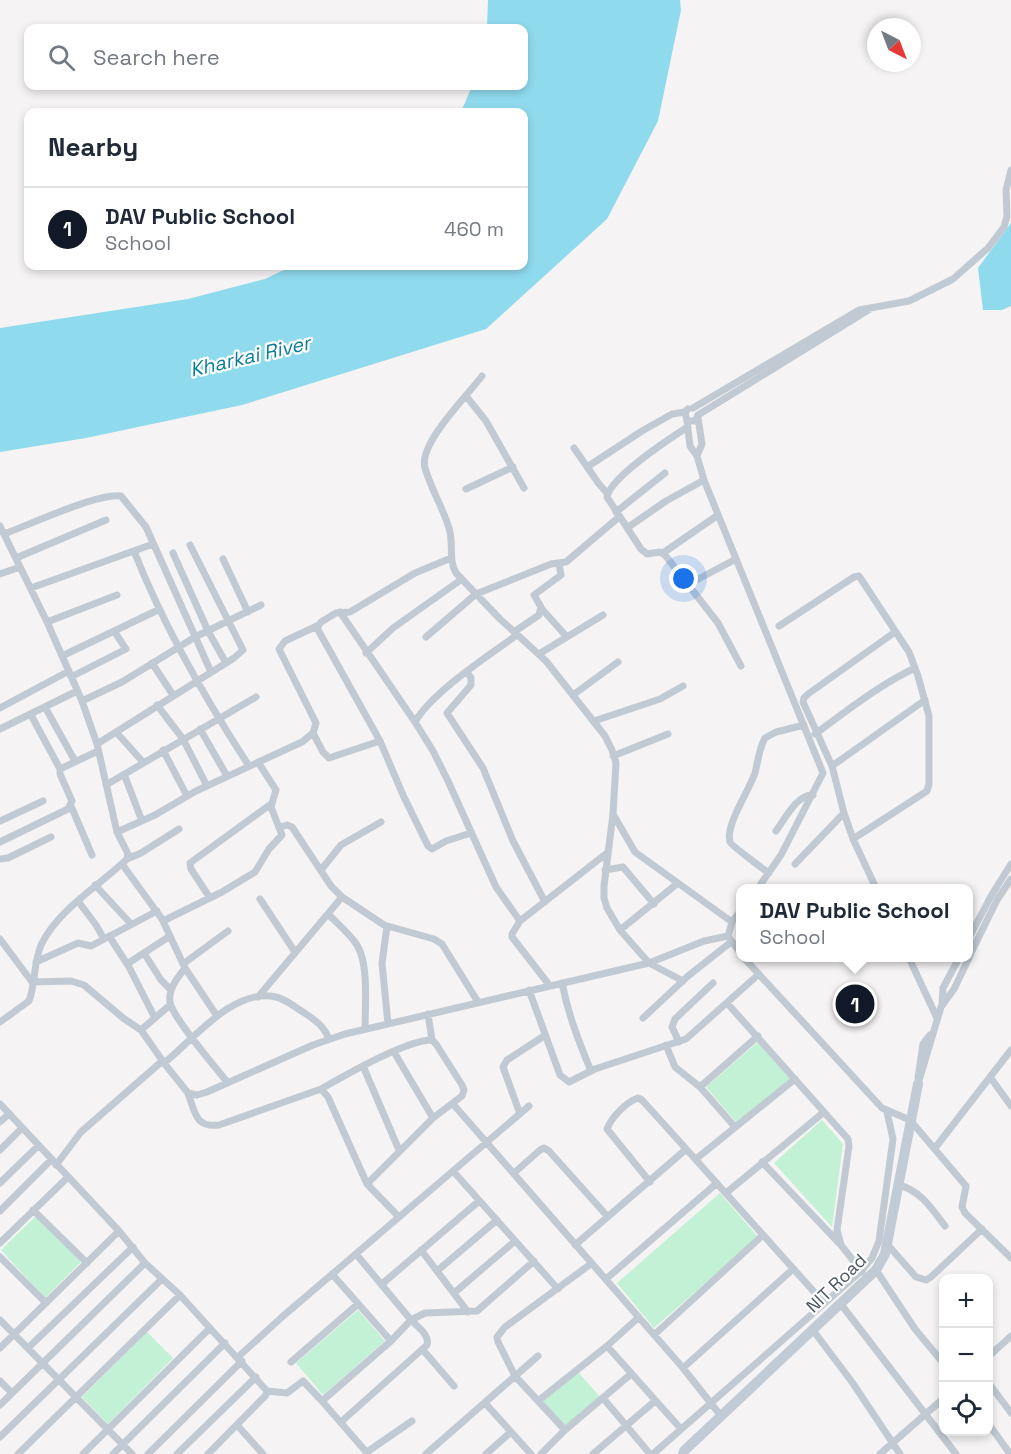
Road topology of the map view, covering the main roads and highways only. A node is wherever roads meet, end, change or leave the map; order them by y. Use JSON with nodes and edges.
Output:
{"nodes":[{"id":1,"x":918,"y":1084,"type":"road end"},
{"id":2,"x":683,"y":1454,"type":"edge"}],
"edges":[{"from":1,"to":2,"type":"main road","name":"NIT Road"}]}
